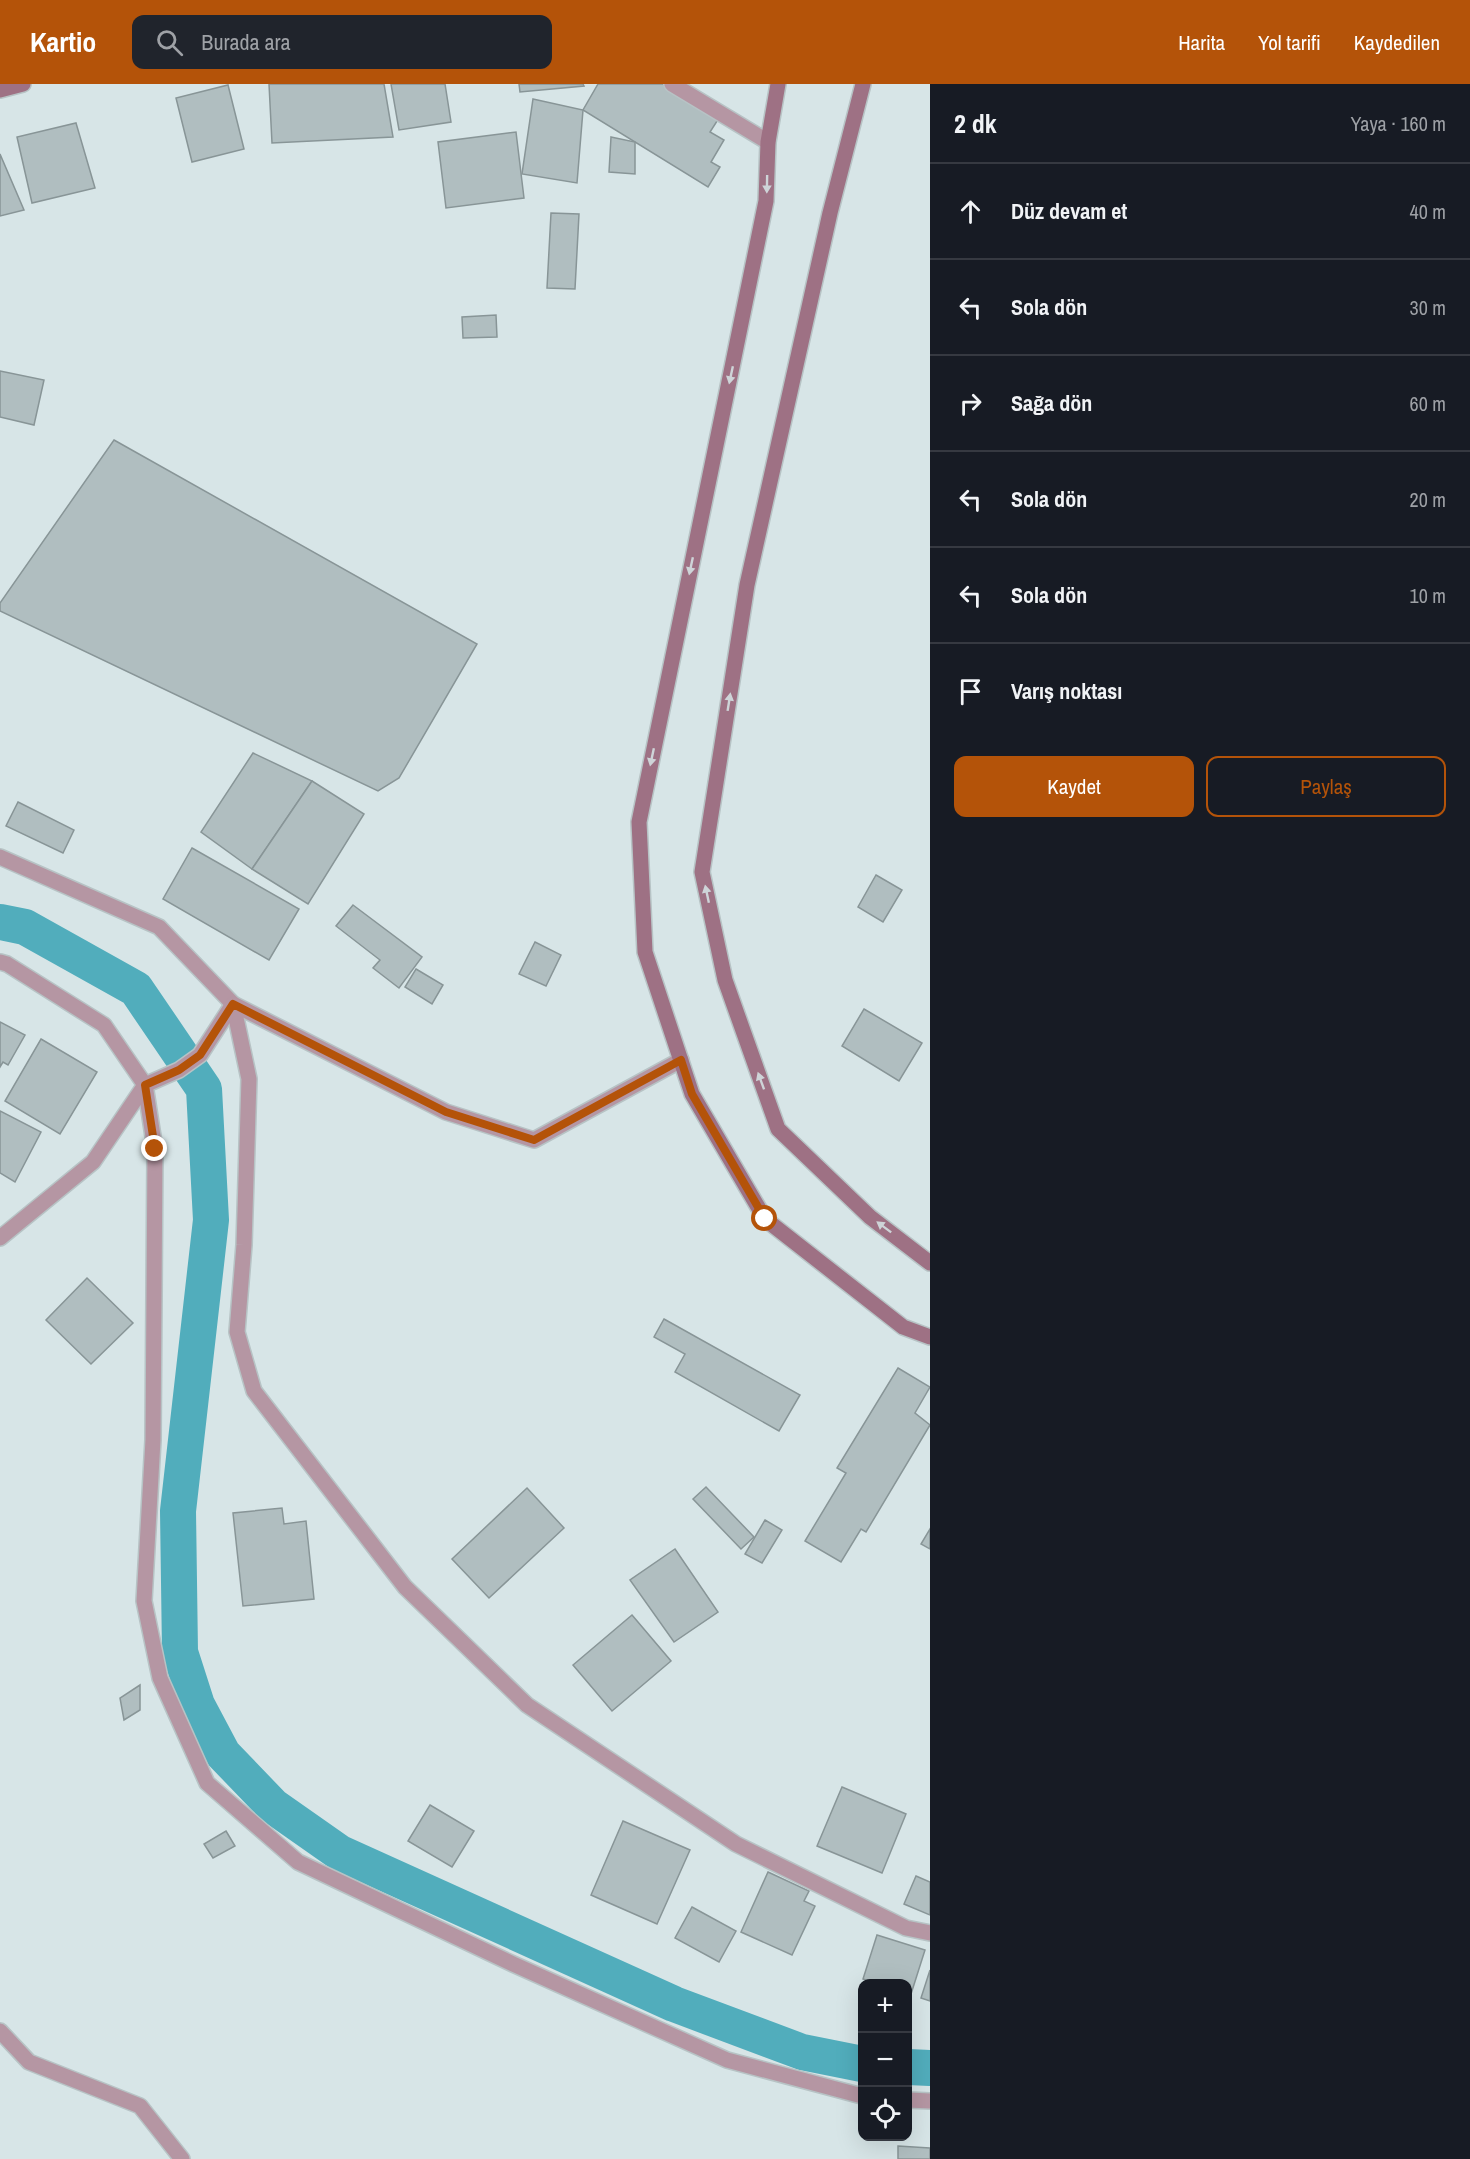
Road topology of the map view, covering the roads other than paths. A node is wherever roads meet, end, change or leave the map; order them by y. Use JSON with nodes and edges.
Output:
{"nodes":[{"id":1,"x":23,"y":84,"type":"edge"},
{"id":2,"x":672,"y":84,"type":"edge"},
{"id":3,"x":778,"y":84,"type":"edge"},
{"id":4,"x":863,"y":84,"type":"edge"},
{"id":5,"x":0,"y":90,"type":"edge"},
{"id":6,"x":768,"y":142,"type":"junction"},
{"id":7,"x":0,"y":857,"type":"edge"},
{"id":8,"x":0,"y":962,"type":"edge"},
{"id":9,"x":233,"y":1004,"type":"junction"},
{"id":10,"x":681,"y":1060,"type":"junction"},
{"id":11,"x":145,"y":1085,"type":"junction"},
{"id":12,"x":0,"y":1238,"type":"edge"},
{"id":13,"x":930,"y":1263,"type":"edge"},
{"id":14,"x":930,"y":1337,"type":"edge"},
{"id":15,"x":930,"y":1933,"type":"edge"},
{"id":16,"x":0,"y":2031,"type":"edge"},
{"id":17,"x":858,"y":2095,"type":"edge"},
{"id":18,"x":912,"y":2100,"type":"edge"},
{"id":19,"x":930,"y":2101,"type":"edge"},
{"id":20,"x":182,"y":2159,"type":"edge"}],
"edges":[{"from":1,"to":5,"type":"main road"},
{"from":2,"to":6,"type":"street"},
{"from":3,"to":6,"type":"main road"},
{"from":13,"to":4,"type":"main road","one_way":true},
{"from":6,"to":10,"type":"main road","one_way":true},
{"from":7,"to":9,"type":"street"},
{"from":8,"to":11,"type":"street"},
{"from":9,"to":10,"type":"street"},
{"from":9,"to":11,"type":"street"},
{"from":9,"to":15,"type":"street"},
{"from":10,"to":14,"type":"main road"},
{"from":11,"to":12,"type":"street"},
{"from":11,"to":17,"type":"street"},
{"from":16,"to":20,"type":"street"},
{"from":18,"to":19,"type":"street"}]}
